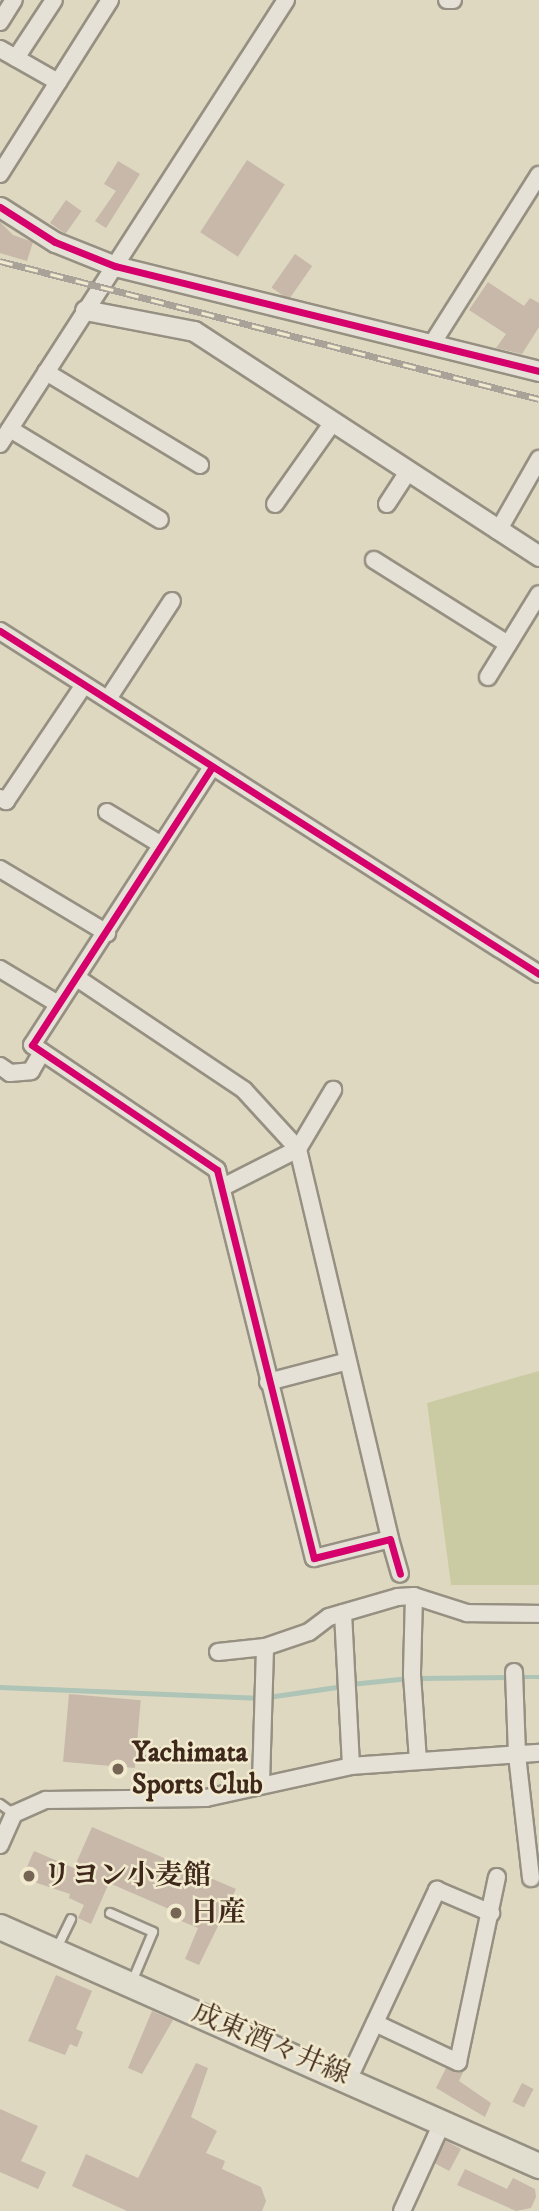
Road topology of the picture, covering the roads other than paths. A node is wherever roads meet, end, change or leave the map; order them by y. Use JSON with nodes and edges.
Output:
{"nodes":[{"id":1,"x":14,"y":0,"type":"edge"},
{"id":2,"x":54,"y":0,"type":"edge"},
{"id":3,"x":110,"y":0,"type":"edge"},
{"id":4,"x":286,"y":0,"type":"edge"},
{"id":5,"x":447,"y":0,"type":"edge"},
{"id":6,"x":453,"y":0,"type":"edge"},
{"id":7,"x":0,"y":22,"type":"edge"},
{"id":8,"x":0,"y":49,"type":"edge"},
{"id":9,"x":16,"y":58,"type":"junction"},
{"id":10,"x":58,"y":82,"type":"junction"},
{"id":11,"x":0,"y":174,"type":"edge"},
{"id":12,"x":539,"y":174,"type":"edge"},
{"id":13,"x":0,"y":207,"type":"edge"},
{"id":14,"x":115,"y":266,"type":"junction"},
{"id":15,"x":85,"y":310,"type":"junction"},
{"id":16,"x":432,"y":344,"type":"junction"},
{"id":17,"x":539,"y":371,"type":"edge"},
{"id":18,"x":46,"y":372,"type":"junction"},
{"id":19,"x":333,"y":422,"type":"junction"},
{"id":20,"x":9,"y":429,"type":"junction"},
{"id":21,"x":0,"y":444,"type":"edge"},
{"id":22,"x":539,"y":459,"type":"edge"},
{"id":23,"x":200,"y":465,"type":"dead end"},
{"id":24,"x":408,"y":472,"type":"junction"},
{"id":25,"x":387,"y":504,"type":"dead end"},
{"id":26,"x":275,"y":505,"type":"dead end"},
{"id":27,"x":160,"y":520,"type":"dead end"},
{"id":28,"x":498,"y":531,"type":"junction"},
{"id":29,"x":539,"y":556,"type":"edge"},
{"id":30,"x":374,"y":560,"type":"dead end"},
{"id":31,"x":539,"y":594,"type":"edge"},
{"id":32,"x":172,"y":601,"type":"dead end"},
{"id":33,"x":0,"y":631,"type":"edge"},
{"id":34,"x":508,"y":643,"type":"junction"},
{"id":35,"x":488,"y":677,"type":"dead end"},
{"id":36,"x":84,"y":685,"type":"junction"},
{"id":37,"x":108,"y":699,"type":"junction"},
{"id":38,"x":212,"y":768,"type":"junction"},
{"id":39,"x":0,"y":798,"type":"edge"},
{"id":40,"x":107,"y":812,"type":"dead end"},
{"id":41,"x":160,"y":844,"type":"junction"},
{"id":42,"x":0,"y":869,"type":"edge"},
{"id":43,"x":107,"y":933,"type":"junction"},
{"id":44,"x":0,"y":969,"type":"edge"},
{"id":45,"x":539,"y":974,"type":"edge"},
{"id":46,"x":77,"y":978,"type":"junction"},
{"id":47,"x":58,"y":1004,"type":"junction"},
{"id":48,"x":42,"y":1052,"type":"junction"},
{"id":49,"x":0,"y":1066,"type":"edge"},
{"id":50,"x":333,"y":1090,"type":"dead end"},
{"id":51,"x":298,"y":1149,"type":"junction"},
{"id":52,"x":223,"y":1187,"type":"junction"},
{"id":53,"x":345,"y":1362,"type":"junction"},
{"id":54,"x":268,"y":1382,"type":"junction"},
{"id":55,"x":390,"y":1539,"type":"junction"},
{"id":56,"x":400,"y":1574,"type":"dead end"},
{"id":57,"x":414,"y":1596,"type":"junction"},
{"id":58,"x":343,"y":1613,"type":"junction"},
{"id":59,"x":539,"y":1614,"type":"edge"},
{"id":60,"x":265,"y":1647,"type":"junction"},
{"id":61,"x":218,"y":1652,"type":"dead end"},
{"id":62,"x":514,"y":1672,"type":"dead end"},
{"id":63,"x":149,"y":1753,"type":"dead end"},
{"id":64,"x":539,"y":1753,"type":"edge"},
{"id":65,"x":188,"y":1755,"type":"dead end"},
{"id":66,"x":517,"y":1755,"type":"junction"},
{"id":67,"x":418,"y":1761,"type":"junction"},
{"id":68,"x":351,"y":1766,"type":"junction"},
{"id":69,"x":261,"y":1783,"type":"junction"},
{"id":70,"x":0,"y":1804,"type":"edge"},
{"id":71,"x":14,"y":1814,"type":"junction"},
{"id":72,"x":0,"y":1845,"type":"edge"},
{"id":73,"x":496,"y":1877,"type":"dead end"},
{"id":74,"x":531,"y":1878,"type":"dead end"},
{"id":75,"x":110,"y":1913,"type":"dead end"},
{"id":76,"x":491,"y":1913,"type":"junction"},
{"id":77,"x":71,"y":1919,"type":"dead end"},
{"id":78,"x":0,"y":1927,"type":"edge"},
{"id":79,"x":56,"y":1951,"type":"junction"},
{"id":80,"x":131,"y":1984,"type":"junction"},
{"id":81,"x":374,"y":2023,"type":"junction"},
{"id":82,"x":349,"y":2078,"type":"junction"},
{"id":83,"x":443,"y":2121,"type":"junction"},
{"id":84,"x":539,"y":2166,"type":"edge"},
{"id":85,"x":402,"y":2211,"type":"edge"}],
"edges":[{"from":1,"to":7,"type":"street"},
{"from":2,"to":9,"type":"street"},
{"from":3,"to":10,"type":"street"},
{"from":4,"to":14,"type":"street"},
{"from":5,"to":6,"type":"street"},
{"from":8,"to":9,"type":"street"},
{"from":9,"to":10,"type":"street"},
{"from":10,"to":11,"type":"street"},
{"from":12,"to":16,"type":"street"},
{"from":13,"to":14,"type":"street"},
{"from":14,"to":15,"type":"street"},
{"from":14,"to":16,"type":"street"},
{"from":15,"to":18,"type":"street"},
{"from":15,"to":19,"type":"street"},
{"from":16,"to":17,"type":"street"},
{"from":18,"to":20,"type":"street"},
{"from":18,"to":23,"type":"street"},
{"from":19,"to":24,"type":"street"},
{"from":19,"to":26,"type":"street"},
{"from":20,"to":21,"type":"street"},
{"from":20,"to":27,"type":"street"},
{"from":22,"to":28,"type":"street"},
{"from":24,"to":25,"type":"street"},
{"from":24,"to":28,"type":"street"},
{"from":28,"to":29,"type":"street"},
{"from":30,"to":34,"type":"street"},
{"from":31,"to":34,"type":"street"},
{"from":32,"to":37,"type":"street"},
{"from":33,"to":36,"type":"street"},
{"from":34,"to":35,"type":"street"},
{"from":36,"to":37,"type":"street"},
{"from":36,"to":39,"type":"street"},
{"from":37,"to":38,"type":"street"},
{"from":38,"to":41,"type":"street"},
{"from":38,"to":45,"type":"street"},
{"from":40,"to":41,"type":"street"},
{"from":41,"to":43,"type":"street"},
{"from":42,"to":43,"type":"street"},
{"from":43,"to":46,"type":"street"},
{"from":44,"to":47,"type":"street"},
{"from":46,"to":47,"type":"street"},
{"from":46,"to":51,"type":"street"},
{"from":47,"to":48,"type":"street"},
{"from":48,"to":49,"type":"street"},
{"from":48,"to":52,"type":"street"},
{"from":50,"to":51,"type":"street"},
{"from":51,"to":52,"type":"street"},
{"from":51,"to":53,"type":"street"},
{"from":52,"to":54,"type":"street"},
{"from":53,"to":54,"type":"street"},
{"from":53,"to":55,"type":"street"},
{"from":54,"to":55,"type":"street"},
{"from":55,"to":56,"type":"street"},
{"from":57,"to":58,"type":"street"},
{"from":57,"to":59,"type":"street"},
{"from":57,"to":67,"type":"street"},
{"from":58,"to":60,"type":"street"},
{"from":58,"to":68,"type":"street"},
{"from":60,"to":61,"type":"street"},
{"from":60,"to":69,"type":"street"},
{"from":62,"to":66,"type":"street"},
{"from":63,"to":65,"type":"lane"},
{"from":64,"to":66,"type":"street"},
{"from":66,"to":67,"type":"street"},
{"from":66,"to":74,"type":"street"},
{"from":67,"to":68,"type":"street"},
{"from":68,"to":69,"type":"street"},
{"from":69,"to":71,"type":"street"},
{"from":70,"to":71,"type":"lane"},
{"from":71,"to":72,"type":"street"},
{"from":73,"to":76,"type":"street"},
{"from":75,"to":80,"type":"lane"},
{"from":76,"to":81,"type":"street"},
{"from":76,"to":81,"type":"street"},
{"from":77,"to":79,"type":"lane"},
{"from":78,"to":79,"type":"main road","name":"成東酒々井線"},
{"from":79,"to":80,"type":"main road","name":"成東酒々井線"},
{"from":80,"to":82,"type":"main road","name":"成東酒々井線"},
{"from":81,"to":82,"type":"street"},
{"from":82,"to":83,"type":"main road","name":"成東酒々井線"},
{"from":83,"to":84,"type":"main road","name":"成東酒々井線"},
{"from":83,"to":85,"type":"street"}]}
